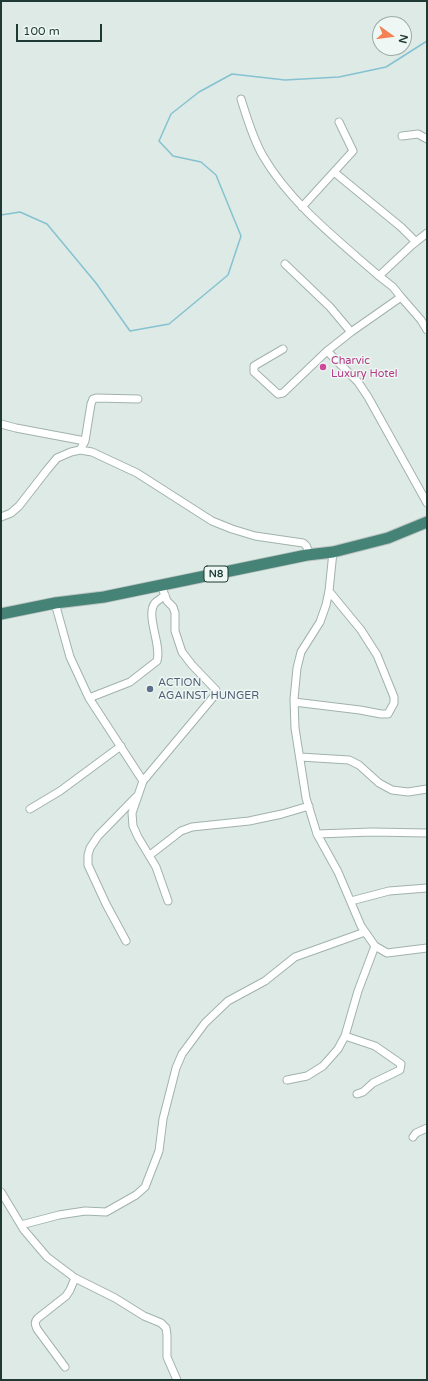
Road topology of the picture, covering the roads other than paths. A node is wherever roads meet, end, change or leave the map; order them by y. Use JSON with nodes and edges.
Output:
{"nodes":[{"id":1,"x":241,"y":99,"type":"dead end"},
{"id":2,"x":339,"y":122,"type":"dead end"},
{"id":3,"x":402,"y":136,"type":"dead end"},
{"id":4,"x":427,"y":139,"type":"edge"},
{"id":5,"x":334,"y":172,"type":"junction"},
{"id":6,"x":302,"y":207,"type":"junction"},
{"id":7,"x":427,"y":233,"type":"edge"},
{"id":8,"x":416,"y":242,"type":"junction"},
{"id":9,"x":285,"y":264,"type":"dead end"},
{"id":10,"x":379,"y":276,"type":"junction"},
{"id":11,"x":401,"y":297,"type":"junction"},
{"id":12,"x":427,"y":330,"type":"edge"},
{"id":13,"x":351,"y":332,"type":"junction"},
{"id":14,"x":283,"y":349,"type":"dead end"},
{"id":15,"x":327,"y":351,"type":"junction"},
{"id":16,"x":138,"y":399,"type":"dead end"},
{"id":17,"x":1,"y":424,"type":"edge"},
{"id":18,"x":85,"y":442,"type":"junction"},
{"id":19,"x":80,"y":450,"type":"junction"},
{"id":20,"x":427,"y":503,"type":"edge"},
{"id":21,"x":1,"y":517,"type":"edge"},
{"id":22,"x":427,"y":522,"type":"edge"},
{"id":23,"x":333,"y":552,"type":"junction"},
{"id":24,"x":307,"y":555,"type":"junction"},
{"id":25,"x":163,"y":590,"type":"junction"},
{"id":26,"x":329,"y":591,"type":"junction"},
{"id":27,"x":55,"y":604,"type":"junction"},
{"id":28,"x":1,"y":614,"type":"edge"},
{"id":29,"x":89,"y":698,"type":"junction"},
{"id":30,"x":294,"y":702,"type":"junction"},
{"id":31,"x":120,"y":746,"type":"junction"},
{"id":32,"x":300,"y":757,"type":"junction"},
{"id":33,"x":143,"y":781,"type":"junction"},
{"id":34,"x":427,"y":789,"type":"edge"},
{"id":35,"x":138,"y":795,"type":"junction"},
{"id":36,"x":309,"y":806,"type":"junction"},
{"id":37,"x":30,"y":809,"type":"dead end"},
{"id":38,"x":427,"y":833,"type":"edge"},
{"id":39,"x":317,"y":834,"type":"junction"},
{"id":40,"x":150,"y":855,"type":"junction"},
{"id":41,"x":427,"y":888,"type":"edge"},
{"id":42,"x":168,"y":901,"type":"dead end"},
{"id":43,"x":351,"y":901,"type":"junction"},
{"id":44,"x":365,"y":932,"type":"junction"},
{"id":45,"x":126,"y":941,"type":"dead end"},
{"id":46,"x":375,"y":946,"type":"junction"},
{"id":47,"x":427,"y":948,"type":"edge"},
{"id":48,"x":346,"y":1036,"type":"junction"},
{"id":49,"x":287,"y":1080,"type":"dead end"},
{"id":50,"x":357,"y":1094,"type":"dead end"},
{"id":51,"x":427,"y":1128,"type":"edge"},
{"id":52,"x":413,"y":1137,"type":"dead end"},
{"id":53,"x":1,"y":1192,"type":"edge"},
{"id":54,"x":21,"y":1225,"type":"junction"},
{"id":55,"x":75,"y":1278,"type":"junction"},
{"id":56,"x":65,"y":1367,"type":"dead end"},
{"id":57,"x":177,"y":1380,"type":"edge"}],
"edges":[{"from":1,"to":6,"type":"street"},
{"from":2,"to":5,"type":"street"},
{"from":3,"to":4,"type":"street"},
{"from":5,"to":6,"type":"street"},
{"from":5,"to":8,"type":"street"},
{"from":6,"to":10,"type":"street"},
{"from":7,"to":8,"type":"street"},
{"from":8,"to":10,"type":"street"},
{"from":9,"to":13,"type":"street"},
{"from":10,"to":11,"type":"street"},
{"from":11,"to":12,"type":"street"},
{"from":11,"to":13,"type":"street"},
{"from":13,"to":15,"type":"street"},
{"from":14,"to":15,"type":"street"},
{"from":15,"to":20,"type":"street"},
{"from":16,"to":18,"type":"street"},
{"from":17,"to":18,"type":"street"},
{"from":18,"to":19,"type":"street"},
{"from":19,"to":21,"type":"street"},
{"from":19,"to":24,"type":"street"},
{"from":22,"to":23,"type":"highway","number":"N8"},
{"from":23,"to":24,"type":"highway","number":"N8"},
{"from":23,"to":26,"type":"street"},
{"from":24,"to":25,"type":"highway","number":"N8"},
{"from":25,"to":27,"type":"highway","number":"N8"},
{"from":25,"to":29,"type":"street"},
{"from":25,"to":33,"type":"street"},
{"from":26,"to":30,"type":"street"},
{"from":26,"to":30,"type":"street"},
{"from":27,"to":28,"type":"highway","number":"N8"},
{"from":27,"to":29,"type":"street"},
{"from":29,"to":31,"type":"street"},
{"from":30,"to":32,"type":"street"},
{"from":31,"to":33,"type":"street"},
{"from":31,"to":37,"type":"street"},
{"from":32,"to":34,"type":"street"},
{"from":32,"to":36,"type":"street"},
{"from":33,"to":35,"type":"street"},
{"from":35,"to":40,"type":"street"},
{"from":35,"to":45,"type":"street"},
{"from":36,"to":39,"type":"street"},
{"from":36,"to":40,"type":"street"},
{"from":38,"to":39,"type":"street"},
{"from":39,"to":43,"type":"street"},
{"from":40,"to":42,"type":"street"},
{"from":41,"to":43,"type":"street"},
{"from":43,"to":44,"type":"street"},
{"from":44,"to":46,"type":"street"},
{"from":44,"to":54,"type":"street"},
{"from":46,"to":47,"type":"street"},
{"from":46,"to":48,"type":"street"},
{"from":48,"to":49,"type":"street"},
{"from":48,"to":50,"type":"street"},
{"from":51,"to":52,"type":"street"},
{"from":53,"to":54,"type":"street"},
{"from":54,"to":55,"type":"street"},
{"from":55,"to":56,"type":"street"},
{"from":55,"to":57,"type":"street"}]}
